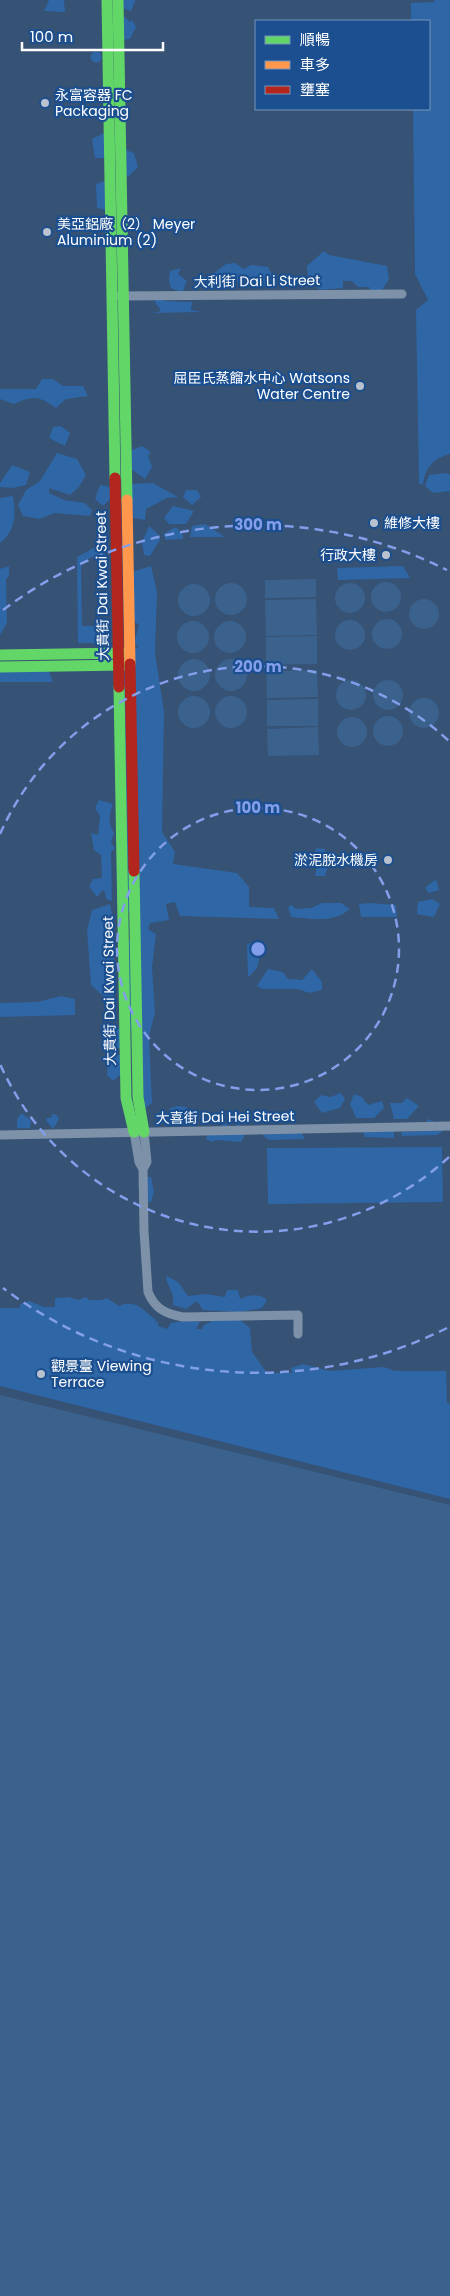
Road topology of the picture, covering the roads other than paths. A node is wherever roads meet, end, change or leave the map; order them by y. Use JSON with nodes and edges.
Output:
{"nodes":[{"id":1,"x":107,"y":0,"type":"edge"},
{"id":2,"x":118,"y":0,"type":"edge"},
{"id":3,"x":402,"y":294,"type":"dead end"},
{"id":4,"x":117,"y":296,"type":"junction"},
{"id":5,"x":124,"y":653,"type":"junction"},
{"id":6,"x":0,"y":656,"type":"edge"},
{"id":7,"x":124,"y":665,"type":"junction"},
{"id":8,"x":0,"y":667,"type":"edge"},
{"id":9,"x":450,"y":1126,"type":"edge"},
{"id":10,"x":139,"y":1132,"type":"junction"},
{"id":11,"x":0,"y":1135,"type":"edge"},
{"id":12,"x":298,"y":1334,"type":"dead end"}],
"edges":[{"from":1,"to":4,"type":"street","name":"大貴街 Dai Kwai Street"},
{"from":2,"to":4,"type":"street","name":"大貴街 Dai Kwai Street"},
{"from":3,"to":4,"type":"street","name":"大利街 Dai Li Street"},
{"from":4,"to":5,"type":"street","name":"大貴街 Dai Kwai Street"},
{"from":5,"to":6,"type":"street"},
{"from":5,"to":7,"type":"street","name":"大貴街 Dai Kwai Street"},
{"from":7,"to":8,"type":"street"},
{"from":7,"to":10,"type":"street","name":"大貴街 Dai Kwai Street"},
{"from":9,"to":10,"type":"street","name":"大喜街 Dai Hei Street"},
{"from":10,"to":11,"type":"street","name":"大喜街 Dai Hei Street"},
{"from":10,"to":12,"type":"street","name":"大貴街 Dai Kwai Street"}]}
